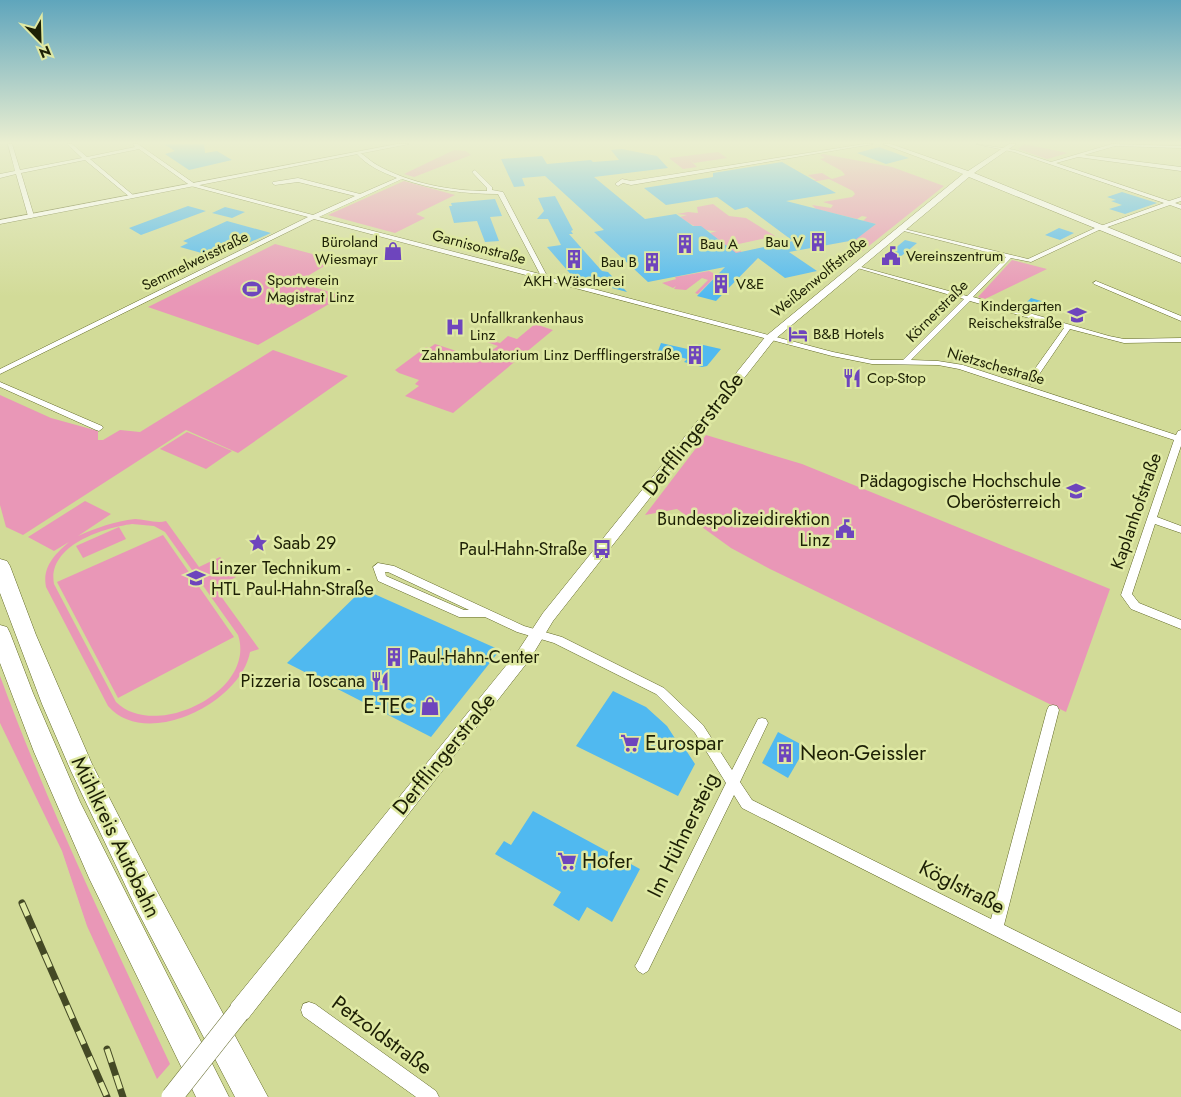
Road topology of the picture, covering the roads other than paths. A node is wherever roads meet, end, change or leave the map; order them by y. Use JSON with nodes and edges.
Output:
{"nodes":[{"id":1,"x":25,"y":195,"type":"edge"},
{"id":2,"x":136,"y":195,"type":"edge"},
{"id":3,"x":231,"y":195,"type":"edge"},
{"id":4,"x":358,"y":195,"type":"edge"},
{"id":5,"x":502,"y":195,"type":"edge"},
{"id":6,"x":943,"y":195,"type":"edge"},
{"id":7,"x":1022,"y":195,"type":"edge"},
{"id":8,"x":1147,"y":195,"type":"edge"},
{"id":9,"x":131,"y":196,"type":"joint"},
{"id":10,"x":361,"y":196,"type":"joint"},
{"id":11,"x":1181,"y":199,"type":"edge"},
{"id":12,"x":1170,"y":203,"type":"junction"},
{"id":13,"x":1181,"y":207,"type":"edge"},
{"id":14,"x":31,"y":216,"type":"junction"},
{"id":15,"x":313,"y":217,"type":"junction"},
{"id":16,"x":0,"y":222,"type":"edge"},
{"id":17,"x":1102,"y":227,"type":"junction"},
{"id":18,"x":902,"y":229,"type":"junction"},
{"id":19,"x":1009,"y":257,"type":"junction"},
{"id":20,"x":1181,"y":260,"type":"edge"},
{"id":21,"x":856,"y":266,"type":"junction"},
{"id":22,"x":539,"y":277,"type":"junction"},
{"id":23,"x":1096,"y":283,"type":"dead end"},
{"id":24,"x":970,"y":298,"type":"junction"},
{"id":25,"x":1181,"y":319,"type":"edge"},
{"id":26,"x":1068,"y":327,"type":"junction"},
{"id":27,"x":770,"y":338,"type":"junction"},
{"id":28,"x":1181,"y":340,"type":"edge"},
{"id":29,"x":904,"y":363,"type":"junction"},
{"id":30,"x":0,"y":372,"type":"edge"},
{"id":31,"x":1029,"y":383,"type":"junction"},
{"id":32,"x":0,"y":384,"type":"edge"},
{"id":33,"x":99,"y":428,"type":"dead end"},
{"id":34,"x":1180,"y":436,"type":"edge"},
{"id":35,"x":1152,"y":520,"type":"junction"},
{"id":36,"x":1181,"y":530,"type":"edge"},
{"id":37,"x":0,"y":566,"type":"edge"},
{"id":38,"x":488,"y":613,"type":"junction"},
{"id":39,"x":1181,"y":624,"type":"edge"},
{"id":40,"x":0,"y":633,"type":"edge"},
{"id":41,"x":538,"y":634,"type":"junction"},
{"id":42,"x":1053,"y":710,"type":"dead end"},
{"id":43,"x":762,"y":723,"type":"dead end"},
{"id":44,"x":733,"y":781,"type":"junction"},
{"id":45,"x":996,"y":928,"type":"junction"},
{"id":46,"x":643,"y":966,"type":"dead end"},
{"id":47,"x":309,"y":1010,"type":"dead end"},
{"id":48,"x":1181,"y":1022,"type":"edge"},
{"id":49,"x":172,"y":1097,"type":"edge"},
{"id":50,"x":213,"y":1097,"type":"edge"},
{"id":51,"x":252,"y":1097,"type":"edge"},
{"id":52,"x":430,"y":1097,"type":"edge"}],
"edges":[{"from":1,"to":14,"type":"street"},
{"from":2,"to":9,"type":"street"},
{"from":3,"to":15,"type":"street","name":"Garnisonstraße"},
{"from":4,"to":10,"type":"street"},
{"from":5,"to":22,"type":"street"},
{"from":6,"to":18,"type":"street","name":"Weißenwolffstraße"},
{"from":7,"to":17,"type":"street"},
{"from":8,"to":12,"type":"street"},
{"from":9,"to":14,"type":"street"},
{"from":10,"to":15,"type":"street","name":"Semmelweisstraße"},
{"from":11,"to":12,"type":"street"},
{"from":12,"to":13,"type":"street"},
{"from":12,"to":17,"type":"street"},
{"from":14,"to":16,"type":"street"},
{"from":15,"to":22,"type":"street","name":"Garnisonstraße"},
{"from":15,"to":30,"type":"street","name":"Semmelweisstraße"},
{"from":17,"to":19,"type":"street"},
{"from":17,"to":20,"type":"street"},
{"from":18,"to":19,"type":"street"},
{"from":18,"to":21,"type":"street","name":"Weißenwolffstraße"},
{"from":19,"to":24,"type":"street","name":"Körnerstraße"},
{"from":21,"to":24,"type":"street"},
{"from":21,"to":27,"type":"street","name":"Weißenwolffstraße"},
{"from":22,"to":27,"type":"street","name":"Garnisonstraße"},
{"from":23,"to":25,"type":"street"},
{"from":24,"to":26,"type":"street"},
{"from":24,"to":29,"type":"street","name":"Körnerstraße"},
{"from":26,"to":28,"type":"street"},
{"from":26,"to":31,"type":"street"},
{"from":27,"to":29,"type":"street","name":"Nietzschestraße"},
{"from":27,"to":41,"type":"street","name":"Derfflingerstraße"},
{"from":29,"to":31,"type":"street","name":"Nietzschestraße"},
{"from":31,"to":34,"type":"street","name":"Nietzschestraße"},
{"from":32,"to":33,"type":"street"},
{"from":34,"to":35,"type":"street","name":"Kaplanhofstraße"},
{"from":35,"to":36,"type":"street"},
{"from":35,"to":39,"type":"street","name":"Kaplanhofstraße"},
{"from":37,"to":51,"type":"highway","name":"Mühlkreis Autobahn"},
{"from":38,"to":38,"type":"street"},
{"from":38,"to":41,"type":"street"},
{"from":40,"to":50,"type":"highway","name":"Mühlkreis Autobahn"},
{"from":41,"to":44,"type":"street","name":"Köglstraße"},
{"from":41,"to":49,"type":"street","name":"Derfflingerstraße","bridge":true},
{"from":42,"to":45,"type":"street"},
{"from":43,"to":44,"type":"street","name":"Im Hühnersteig"},
{"from":44,"to":45,"type":"street","name":"Köglstraße"},
{"from":44,"to":46,"type":"street","name":"Im Hühnersteig"},
{"from":45,"to":48,"type":"street","name":"Köglstraße"},
{"from":47,"to":52,"type":"street","name":"Petzoldstraße"}]}
